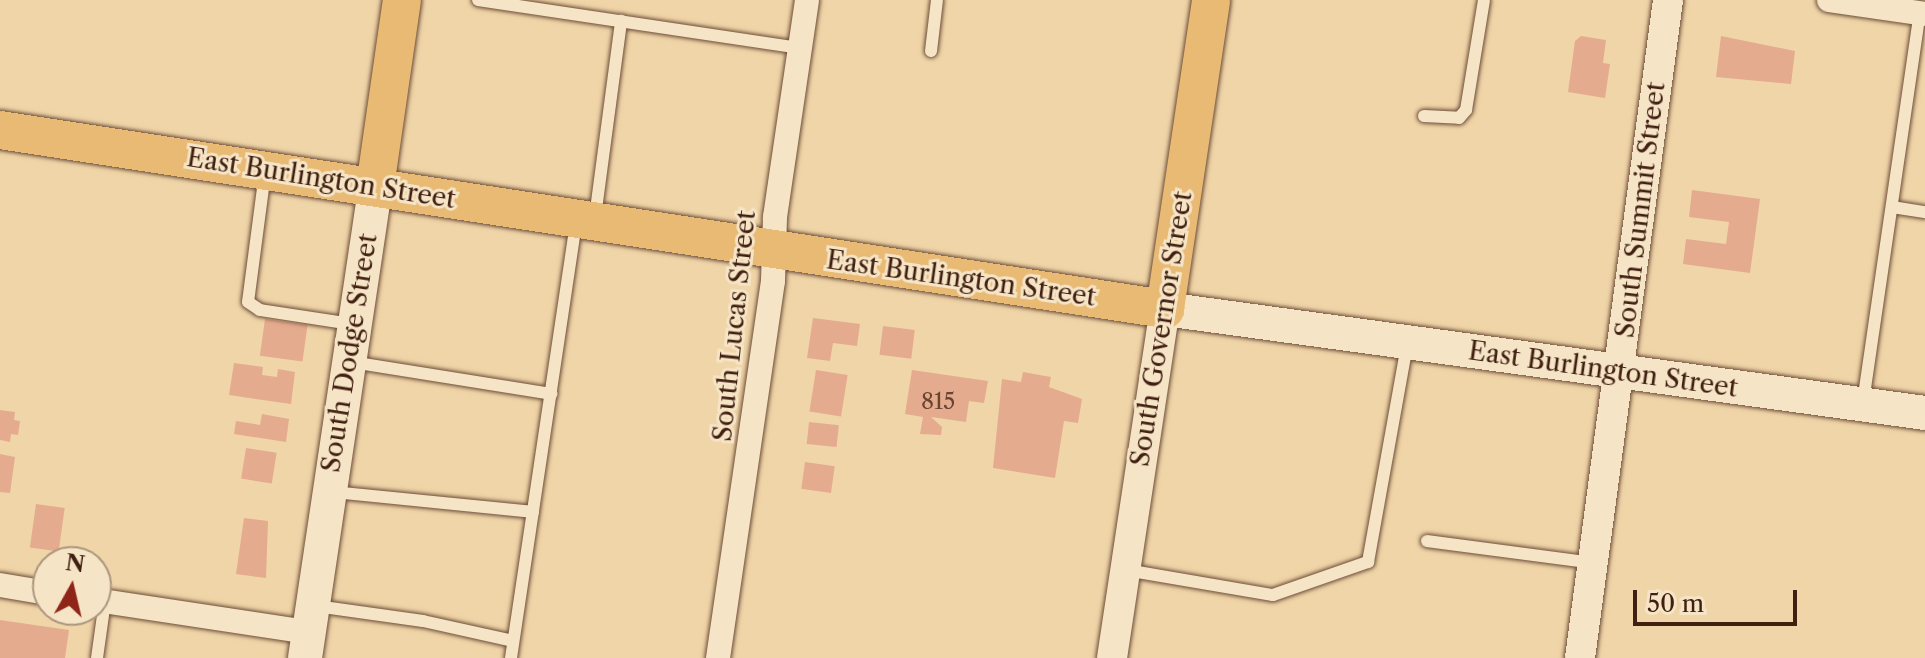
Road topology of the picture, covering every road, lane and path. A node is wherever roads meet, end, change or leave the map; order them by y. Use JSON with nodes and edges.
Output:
{"nodes":[{"id":1,"x":402,"y":0,"type":"edge"},
{"id":2,"x":478,"y":0,"type":"edge"},
{"id":3,"x":807,"y":0,"type":"edge"},
{"id":4,"x":937,"y":0,"type":"edge"},
{"id":5,"x":1211,"y":0,"type":"edge"},
{"id":6,"x":1484,"y":0,"type":"edge"},
{"id":7,"x":1668,"y":0,"type":"edge"},
{"id":8,"x":1829,"y":0,"type":"edge"},
{"id":9,"x":1922,"y":14,"type":"edge"},
{"id":10,"x":621,"y":21,"type":"junction"},
{"id":11,"x":800,"y":48,"type":"junction"},
{"id":12,"x":931,"y":51,"type":"dead end"},
{"id":13,"x":1424,"y":116,"type":"dead end"},
{"id":14,"x":0,"y":130,"type":"edge"},
{"id":15,"x":266,"y":170,"type":"junction"},
{"id":16,"x":375,"y":187,"type":"junction"},
{"id":17,"x":1892,"y":207,"type":"junction"},
{"id":18,"x":1925,"y":212,"type":"edge"},
{"id":19,"x":585,"y":221,"type":"junction"},
{"id":20,"x":777,"y":252,"type":"junction"},
{"id":21,"x":1165,"y":309,"type":"junction"},
{"id":22,"x":355,"y":324,"type":"junction"},
{"id":23,"x":1407,"y":343,"type":"junction"},
{"id":24,"x":349,"y":361,"type":"junction"},
{"id":25,"x":1620,"y":372,"type":"junction"},
{"id":26,"x":551,"y":394,"type":"junction"},
{"id":27,"x":1863,"y":405,"type":"junction"},
{"id":28,"x":1925,"y":413,"type":"edge"},
{"id":29,"x":330,"y":492,"type":"junction"},
{"id":30,"x":533,"y":512,"type":"junction"},
{"id":31,"x":1427,"y":541,"type":"dead end"},
{"id":32,"x":1593,"y":563,"type":"junction"},
{"id":33,"x":1125,"y":570,"type":"junction"},
{"id":34,"x":0,"y":585,"type":"edge"},
{"id":35,"x":32,"y":590,"type":"edge"},
{"id":36,"x":112,"y":602,"type":"edge"},
{"id":37,"x":99,"y":626,"type":"edge"},
{"id":38,"x":308,"y":632,"type":"edge"},
{"id":39,"x":513,"y":641,"type":"junction"},
{"id":40,"x":97,"y":658,"type":"edge"},
{"id":41,"x":511,"y":658,"type":"edge"},
{"id":42,"x":718,"y":658,"type":"edge"},
{"id":43,"x":1112,"y":658,"type":"edge"},
{"id":44,"x":1580,"y":658,"type":"edge"}],
"edges":[{"from":1,"to":16,"type":"main road","name":"South Dodge Street"},
{"from":2,"to":10,"type":"lane"},
{"from":3,"to":11,"type":"street","name":"South Lucas Street"},
{"from":4,"to":12,"type":"lane"},
{"from":5,"to":21,"type":"main road","name":"South Governor Street"},
{"from":6,"to":13,"type":"lane"},
{"from":7,"to":25,"type":"street","name":"South Summit Street"},
{"from":8,"to":9,"type":"street"},
{"from":9,"to":17,"type":"lane"},
{"from":10,"to":11,"type":"lane"},
{"from":10,"to":19,"type":"lane"},
{"from":11,"to":20,"type":"street","name":"South Lucas Street"},
{"from":14,"to":15,"type":"main road","name":"East Burlington Street"},
{"from":15,"to":16,"type":"main road","name":"East Burlington Street"},
{"from":15,"to":22,"type":"lane"},
{"from":16,"to":19,"type":"main road","name":"East Burlington Street"},
{"from":16,"to":22,"type":"main road","name":"South Dodge Street"},
{"from":17,"to":18,"type":"lane"},
{"from":17,"to":27,"type":"lane"},
{"from":19,"to":20,"type":"main road","name":"East Burlington Street"},
{"from":19,"to":26,"type":"lane"},
{"from":20,"to":21,"type":"main road","name":"East Burlington Street"},
{"from":20,"to":42,"type":"street","name":"South Lucas Street"},
{"from":21,"to":23,"type":"main road","name":"East Burlington Street"},
{"from":21,"to":33,"type":"street","name":"South Governor Street"},
{"from":22,"to":24,"type":"main road","name":"South Dodge Street"},
{"from":23,"to":25,"type":"main road","name":"East Burlington Street"},
{"from":23,"to":33,"type":"lane"},
{"from":24,"to":26,"type":"lane"},
{"from":24,"to":29,"type":"main road","name":"South Dodge Street"},
{"from":25,"to":27,"type":"main road","name":"East Burlington Street"},
{"from":25,"to":32,"type":"street","name":"South Summit Street"},
{"from":26,"to":30,"type":"lane"},
{"from":27,"to":28,"type":"main road","name":"East Burlington Street"},
{"from":29,"to":30,"type":"lane"},
{"from":29,"to":38,"type":"main road","name":"South Dodge Street"},
{"from":30,"to":39,"type":"lane"},
{"from":31,"to":32,"type":"lane"},
{"from":32,"to":44,"type":"street","name":"South Summit Street"},
{"from":33,"to":43,"type":"street","name":"South Governor Street"},
{"from":34,"to":35,"type":"street"},
{"from":36,"to":38,"type":"street"},
{"from":37,"to":40,"type":"lane"},
{"from":38,"to":39,"type":"lane"},
{"from":39,"to":41,"type":"lane"}]}
